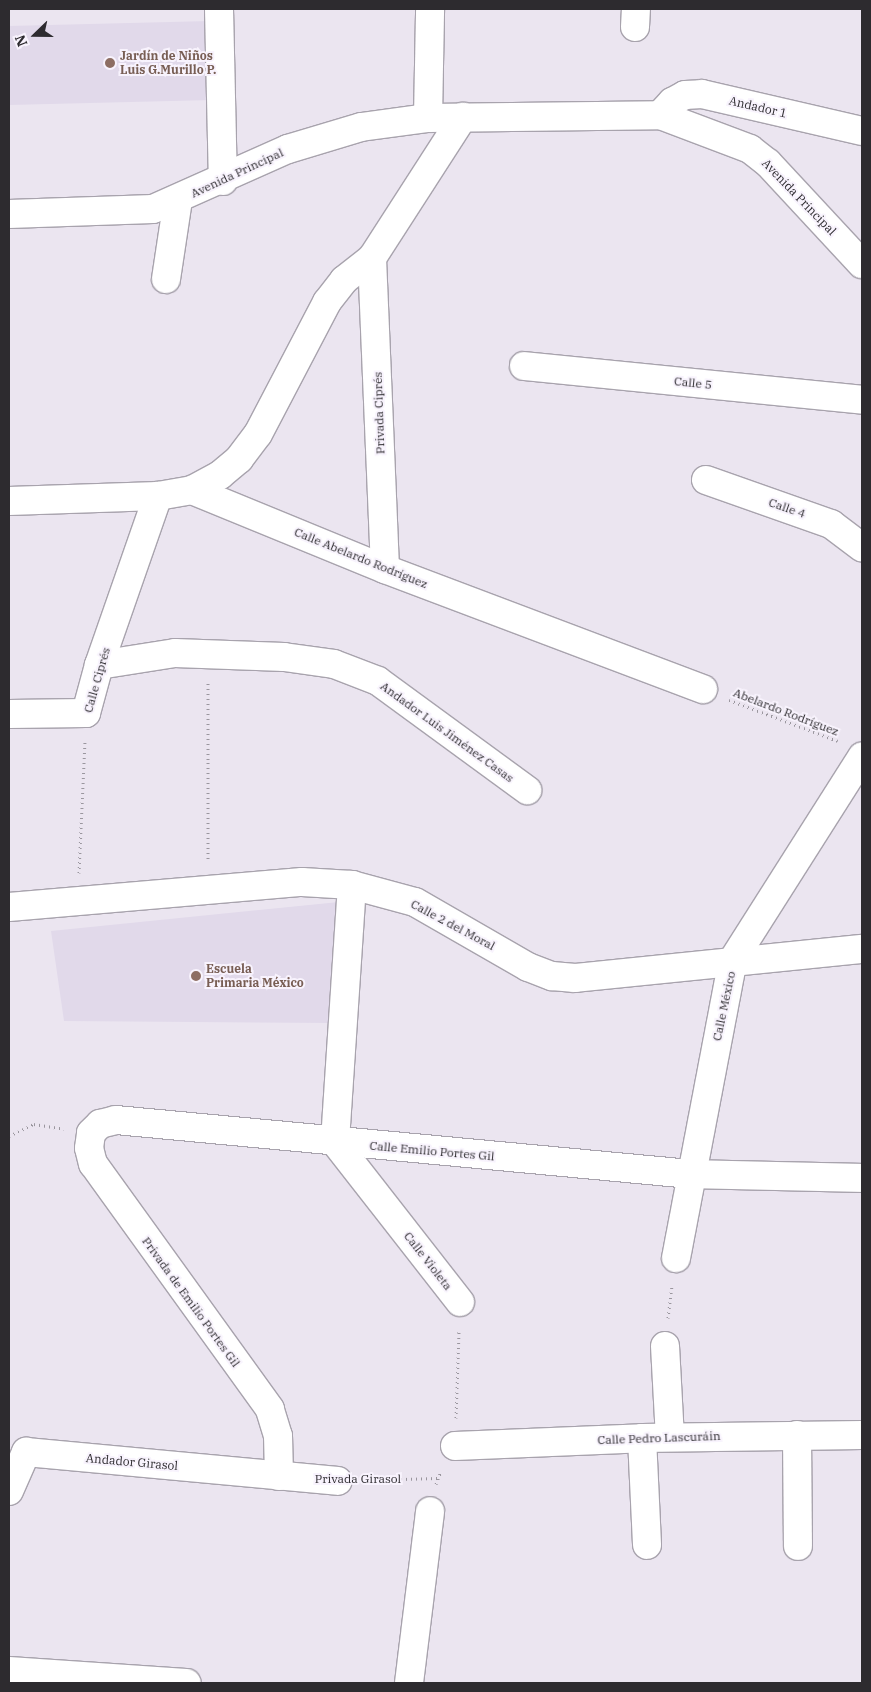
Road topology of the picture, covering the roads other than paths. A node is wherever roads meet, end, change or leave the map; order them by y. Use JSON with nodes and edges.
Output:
{"nodes":[{"id":1,"x":219,"y":9,"type":"edge"},
{"id":2,"x":430,"y":9,"type":"edge"},
{"id":3,"x":660,"y":115,"type":"junction"},
{"id":4,"x":463,"y":117,"type":"junction"},
{"id":5,"x":428,"y":118,"type":"junction"},
{"id":6,"x":862,"y":131,"type":"edge"},
{"id":7,"x":223,"y":181,"type":"junction"},
{"id":8,"x":178,"y":200,"type":"junction"},
{"id":9,"x":9,"y":214,"type":"edge"},
{"id":10,"x":372,"y":258,"type":"junction"},
{"id":11,"x":862,"y":264,"type":"edge"},
{"id":12,"x":166,"y":279,"type":"dead end"},
{"id":13,"x":524,"y":366,"type":"dead end"},
{"id":14,"x":862,"y":400,"type":"edge"},
{"id":15,"x":706,"y":480,"type":"dead end"},
{"id":16,"x":192,"y":490,"type":"junction"},
{"id":17,"x":158,"y":496,"type":"junction"},
{"id":18,"x":9,"y":501,"type":"edge"},
{"id":19,"x":862,"y":547,"type":"edge"},
{"id":20,"x":386,"y":569,"type":"junction"},
{"id":21,"x":99,"y":665,"type":"junction"},
{"id":22,"x":703,"y":689,"type":"road end"},
{"id":23,"x":9,"y":714,"type":"edge"},
{"id":24,"x":853,"y":750,"type":"edge"},
{"id":25,"x":527,"y":790,"type":"dead end"},
{"id":26,"x":352,"y":885,"type":"junction"},
{"id":27,"x":9,"y":907,"type":"edge"},
{"id":28,"x":862,"y":948,"type":"edge"},
{"id":29,"x":733,"y":960,"type":"junction"},
{"id":30,"x":91,"y":1133,"type":"joint"},
{"id":31,"x":334,"y":1142,"type":"junction"},
{"id":32,"x":690,"y":1174,"type":"junction"},
{"id":33,"x":862,"y":1178,"type":"edge"},
{"id":34,"x":676,"y":1258,"type":"road end"},
{"id":35,"x":460,"y":1302,"type":"road end"},
{"id":36,"x":665,"y":1346,"type":"road end"},
{"id":37,"x":796,"y":1435,"type":"junction"},
{"id":38,"x":862,"y":1435,"type":"edge"},
{"id":39,"x":670,"y":1437,"type":"junction"},
{"id":40,"x":642,"y":1438,"type":"junction"},
{"id":41,"x":455,"y":1446,"type":"road end"},
{"id":42,"x":279,"y":1476,"type":"junction"},
{"id":43,"x":338,"y":1481,"type":"road end"},
{"id":44,"x":9,"y":1491,"type":"edge"},
{"id":45,"x":430,"y":1511,"type":"road end"},
{"id":46,"x":647,"y":1545,"type":"dead end"},
{"id":47,"x":798,"y":1546,"type":"dead end"},
{"id":48,"x":9,"y":1671,"type":"edge"},
{"id":49,"x":188,"y":1683,"type":"edge"},
{"id":50,"x":410,"y":1683,"type":"edge"}],
"edges":[{"from":1,"to":7,"type":"street"},
{"from":2,"to":5,"type":"street"},
{"from":3,"to":4,"type":"street","name":"Avenida Principal"},
{"from":3,"to":6,"type":"street","name":"Andador 1"},
{"from":3,"to":11,"type":"street","name":"Avenida Principal"},
{"from":4,"to":5,"type":"street","name":"Avenida Principal"},
{"from":4,"to":10,"type":"street"},
{"from":5,"to":7,"type":"street","name":"Avenida Principal"},
{"from":7,"to":8,"type":"street","name":"Avenida Principal"},
{"from":8,"to":9,"type":"street","name":"Avenida Principal"},
{"from":8,"to":12,"type":"street"},
{"from":10,"to":16,"type":"street"},
{"from":10,"to":20,"type":"street","name":"Privada Ciprés"},
{"from":13,"to":14,"type":"street","name":"Calle 5"},
{"from":15,"to":19,"type":"street","name":"Calle 4"},
{"from":16,"to":17,"type":"street"},
{"from":16,"to":20,"type":"street","name":"Calle Abelardo Rodríguez"},
{"from":17,"to":18,"type":"street"},
{"from":17,"to":21,"type":"street","name":"Calle Ciprés"},
{"from":20,"to":22,"type":"street","name":"Calle Abelardo Rodríguez"},
{"from":21,"to":23,"type":"street","name":"Calle Ciprés"},
{"from":21,"to":25,"type":"street","name":"Andador Luis Jiménez Casas"},
{"from":24,"to":29,"type":"street","name":"Calle México"},
{"from":26,"to":27,"type":"street","name":"Calle 2 del Moral"},
{"from":26,"to":29,"type":"street","name":"Calle 2 del Moral"},
{"from":26,"to":31,"type":"street"},
{"from":28,"to":29,"type":"street","name":"Calle 2 del Moral"},
{"from":29,"to":32,"type":"street","name":"Calle México"},
{"from":30,"to":31,"type":"street","name":"Calle Emilio Portes Gil"},
{"from":30,"to":42,"type":"street","name":"Privada de Emilio Portes Gil"},
{"from":31,"to":32,"type":"street","name":"Calle Emilio Portes Gil"},
{"from":31,"to":35,"type":"street","name":"Calle Violeta"},
{"from":32,"to":33,"type":"street","name":"Calle Emilio Portes Gil"},
{"from":32,"to":34,"type":"street","name":"Calle México"},
{"from":36,"to":39,"type":"street"},
{"from":37,"to":38,"type":"street","name":"Calle Pedro Lascuráin"},
{"from":37,"to":39,"type":"street","name":"Calle Pedro Lascuráin"},
{"from":37,"to":47,"type":"street"},
{"from":39,"to":40,"type":"street","name":"Calle Pedro Lascuráin"},
{"from":40,"to":41,"type":"street","name":"Calle Pedro Lascuráin"},
{"from":40,"to":46,"type":"street"},
{"from":42,"to":43,"type":"street","name":"Privada Girasol"},
{"from":42,"to":44,"type":"street","name":"Andador Girasol"},
{"from":45,"to":50,"type":"street"},
{"from":48,"to":49,"type":"street"}]}
